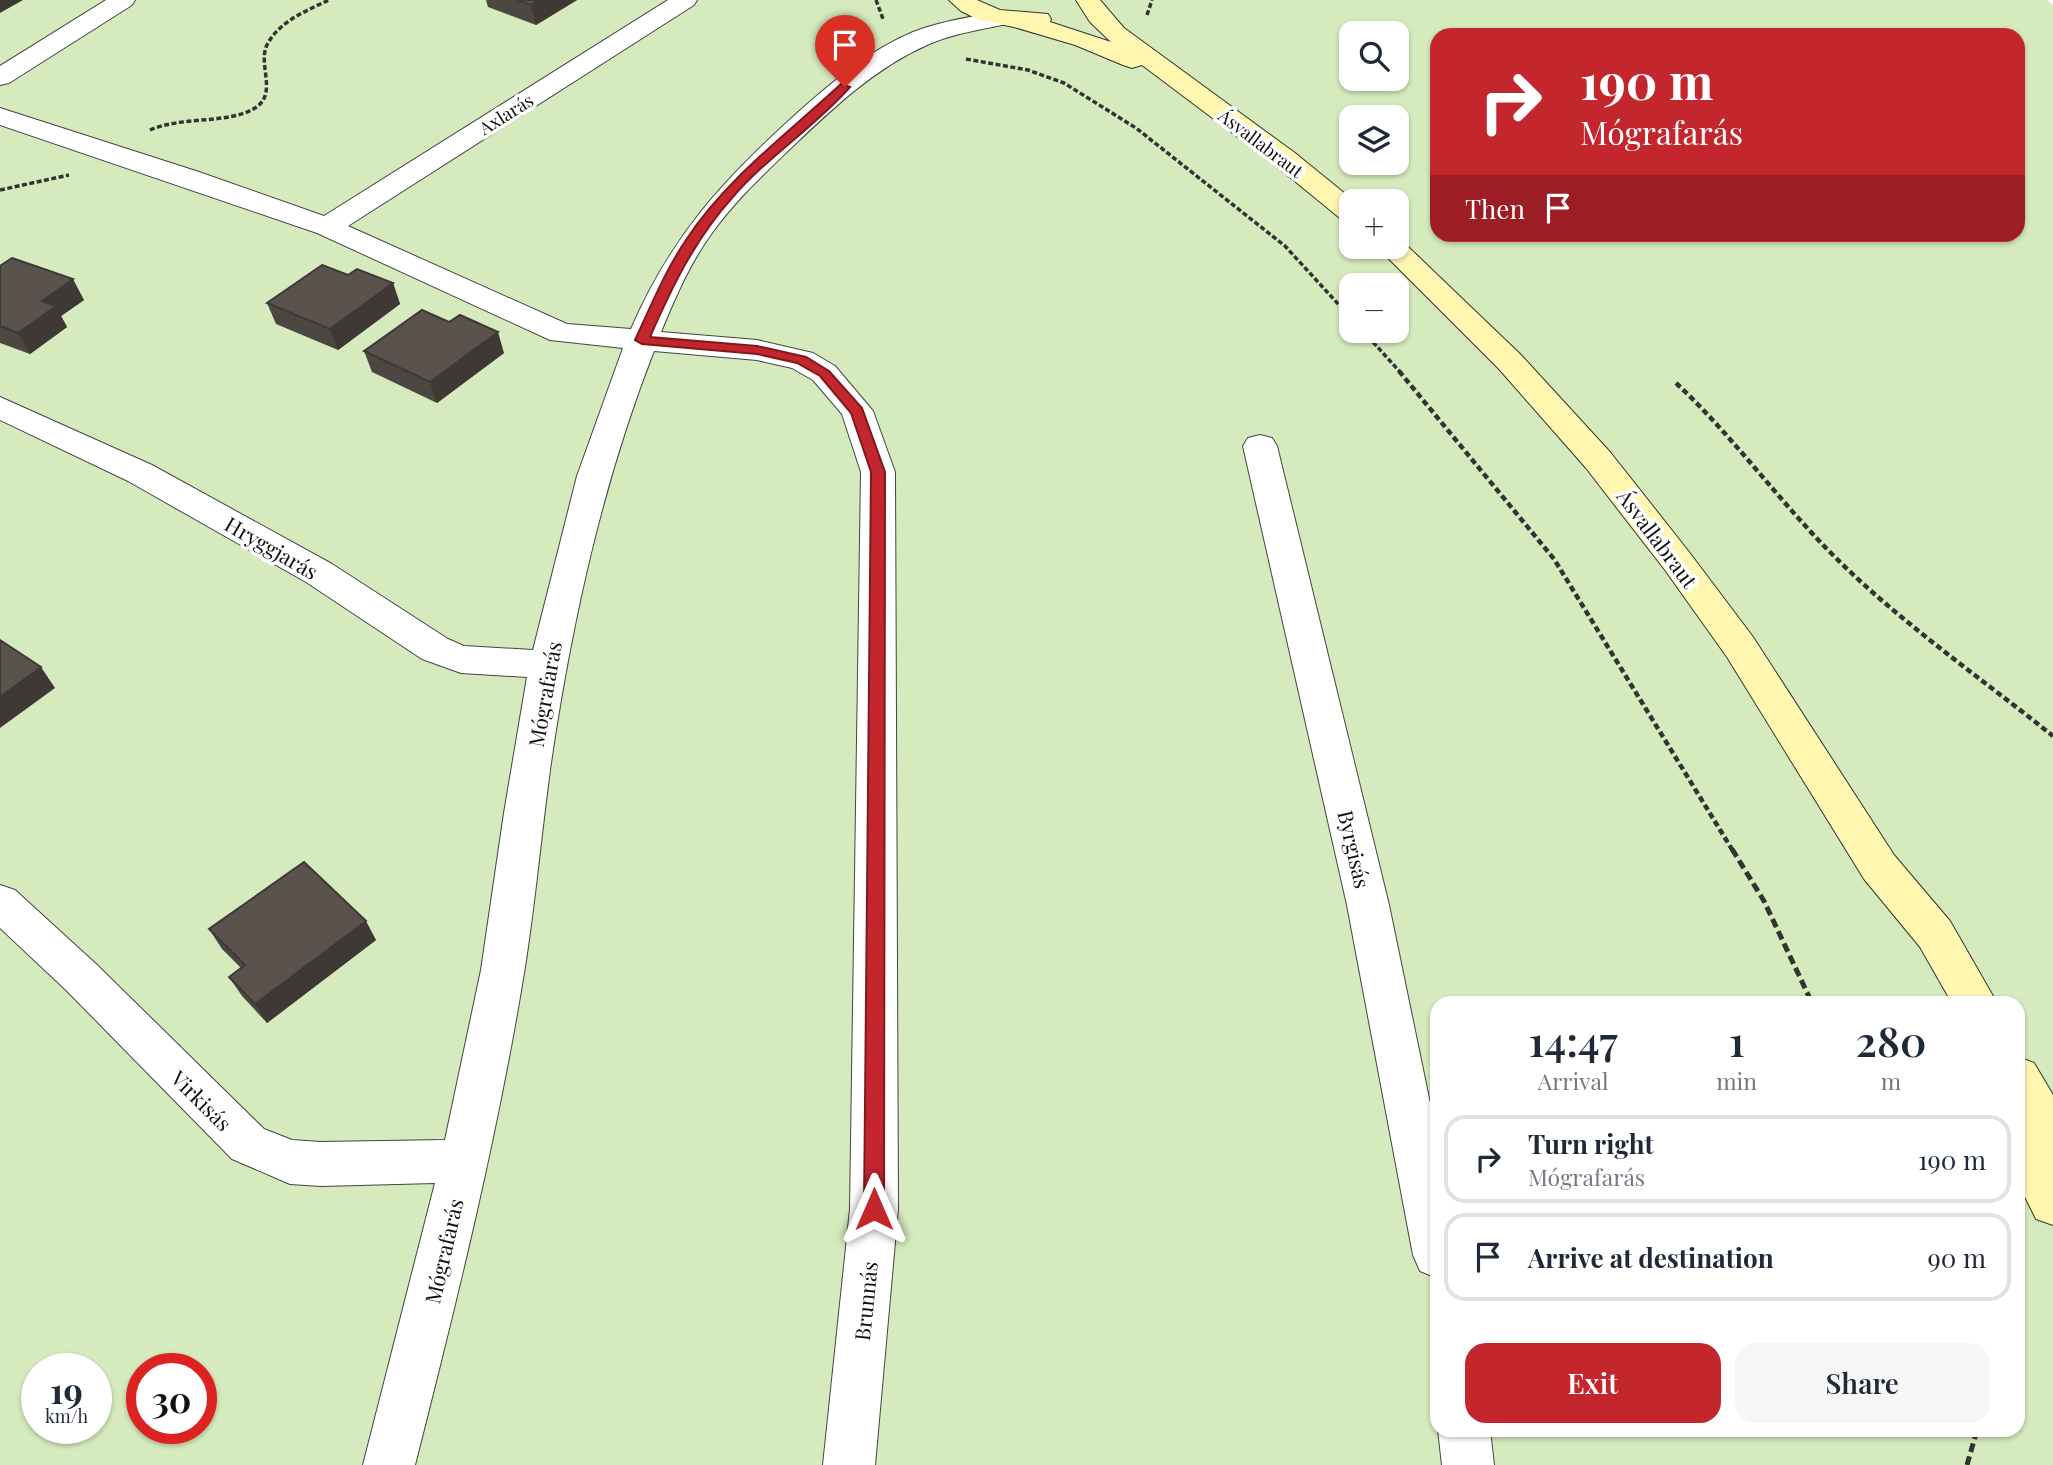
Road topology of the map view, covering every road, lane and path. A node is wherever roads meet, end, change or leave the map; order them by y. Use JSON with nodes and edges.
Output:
{"nodes":[{"id":1,"x":123,"y":0,"type":"edge"},
{"id":2,"x":329,"y":0,"type":"edge"},
{"id":3,"x":685,"y":0,"type":"edge"},
{"id":4,"x":876,"y":0,"type":"edge"},
{"id":5,"x":950,"y":0,"type":"edge"},
{"id":6,"x":961,"y":0,"type":"edge"},
{"id":7,"x":1088,"y":0,"type":"edge"},
{"id":8,"x":1008,"y":19,"type":"junction"},
{"id":9,"x":916,"y":41,"type":"junction"},
{"id":10,"x":0,"y":76,"type":"edge"},
{"id":11,"x":1170,"y":76,"type":"junction"},
{"id":12,"x":0,"y":116,"type":"edge"},
{"id":13,"x":113,"y":152,"type":"junction"},
{"id":14,"x":0,"y":190,"type":"edge"},
{"id":15,"x":1339,"y":203,"type":"edge"},
{"id":16,"x":327,"y":227,"type":"junction"},
{"id":17,"x":1404,"y":259,"type":"edge"},
{"id":18,"x":1339,"y":305,"type":"edge"},
{"id":19,"x":642,"y":340,"type":"junction"},
{"id":20,"x":1374,"y":343,"type":"edge"},
{"id":21,"x":1676,"y":383,"type":"dead end"},
{"id":22,"x":0,"y":407,"type":"edge"},
{"id":23,"x":1259,"y":446,"type":"dead end"},
{"id":24,"x":548,"y":665,"type":"junction"},
{"id":25,"x":2053,"y":736,"type":"edge"},
{"id":26,"x":1878,"y":867,"type":"junction"},
{"id":27,"x":0,"y":902,"type":"edge"},
{"id":28,"x":1809,"y":996,"type":"edge"},
{"id":29,"x":1940,"y":996,"type":"edge"},
{"id":30,"x":1971,"y":996,"type":"edge"},
{"id":31,"x":2025,"y":1089,"type":"edge"},
{"id":32,"x":2053,"y":1138,"type":"edge"},
{"id":33,"x":2025,"y":1149,"type":"edge"},
{"id":34,"x":464,"y":1161,"type":"junction"},
{"id":35,"x":2053,"y":1203,"type":"edge"},
{"id":36,"x":1430,"y":1219,"type":"edge"},
{"id":37,"x":1465,"y":1437,"type":"edge"},
{"id":38,"x":1976,"y":1437,"type":"edge"},
{"id":39,"x":390,"y":1465,"type":"edge"},
{"id":40,"x":849,"y":1465,"type":"edge"},
{"id":41,"x":1468,"y":1465,"type":"edge"},
{"id":42,"x":1967,"y":1465,"type":"edge"}],
"edges":[{"from":1,"to":10,"type":"street"},
{"from":2,"to":13,"type":"path"},
{"from":3,"to":16,"type":"street","name":"Axlarás"},
{"from":4,"to":9,"type":"path"},
{"from":5,"to":9,"type":"street","name":"Mógrafarás"},
{"from":6,"to":8,"type":"main road","name":"Ásvallabraut"},
{"from":7,"to":8,"type":"main road"},
{"from":7,"to":11,"type":"main road","name":"Ásvallabraut"},
{"from":8,"to":9,"type":"street","name":"Mógrafarás"},
{"from":8,"to":11,"type":"main road","name":"Ásvallabraut"},
{"from":9,"to":18,"type":"path"},
{"from":9,"to":19,"type":"street","name":"Mógrafarás"},
{"from":11,"to":15,"type":"main road","name":"Ásvallabraut"},
{"from":12,"to":13,"type":"street"},
{"from":13,"to":14,"type":"path"},
{"from":13,"to":16,"type":"street"},
{"from":16,"to":19,"type":"street"},
{"from":17,"to":26,"type":"main road","name":"Ásvallabraut"},
{"from":19,"to":24,"type":"street","name":"Mógrafarás"},
{"from":19,"to":40,"type":"street","name":"Brunnás"},
{"from":20,"to":28,"type":"path"},
{"from":21,"to":25,"type":"path"},
{"from":22,"to":24,"type":"street","name":"Hryggjarás"},
{"from":23,"to":36,"type":"street","name":"Byrgisás"},
{"from":24,"to":34,"type":"street","name":"Mógrafarás"},
{"from":26,"to":29,"type":"main road","name":"Ásvallabraut"},
{"from":26,"to":30,"type":"main road","name":"Ásvallabraut"},
{"from":27,"to":34,"type":"street","name":"Virkisás"},
{"from":31,"to":32,"type":"main road"},
{"from":33,"to":35,"type":"main road"},
{"from":34,"to":39,"type":"street","name":"Mógrafarás"},
{"from":37,"to":41,"type":"street"},
{"from":38,"to":42,"type":"path"}]}
